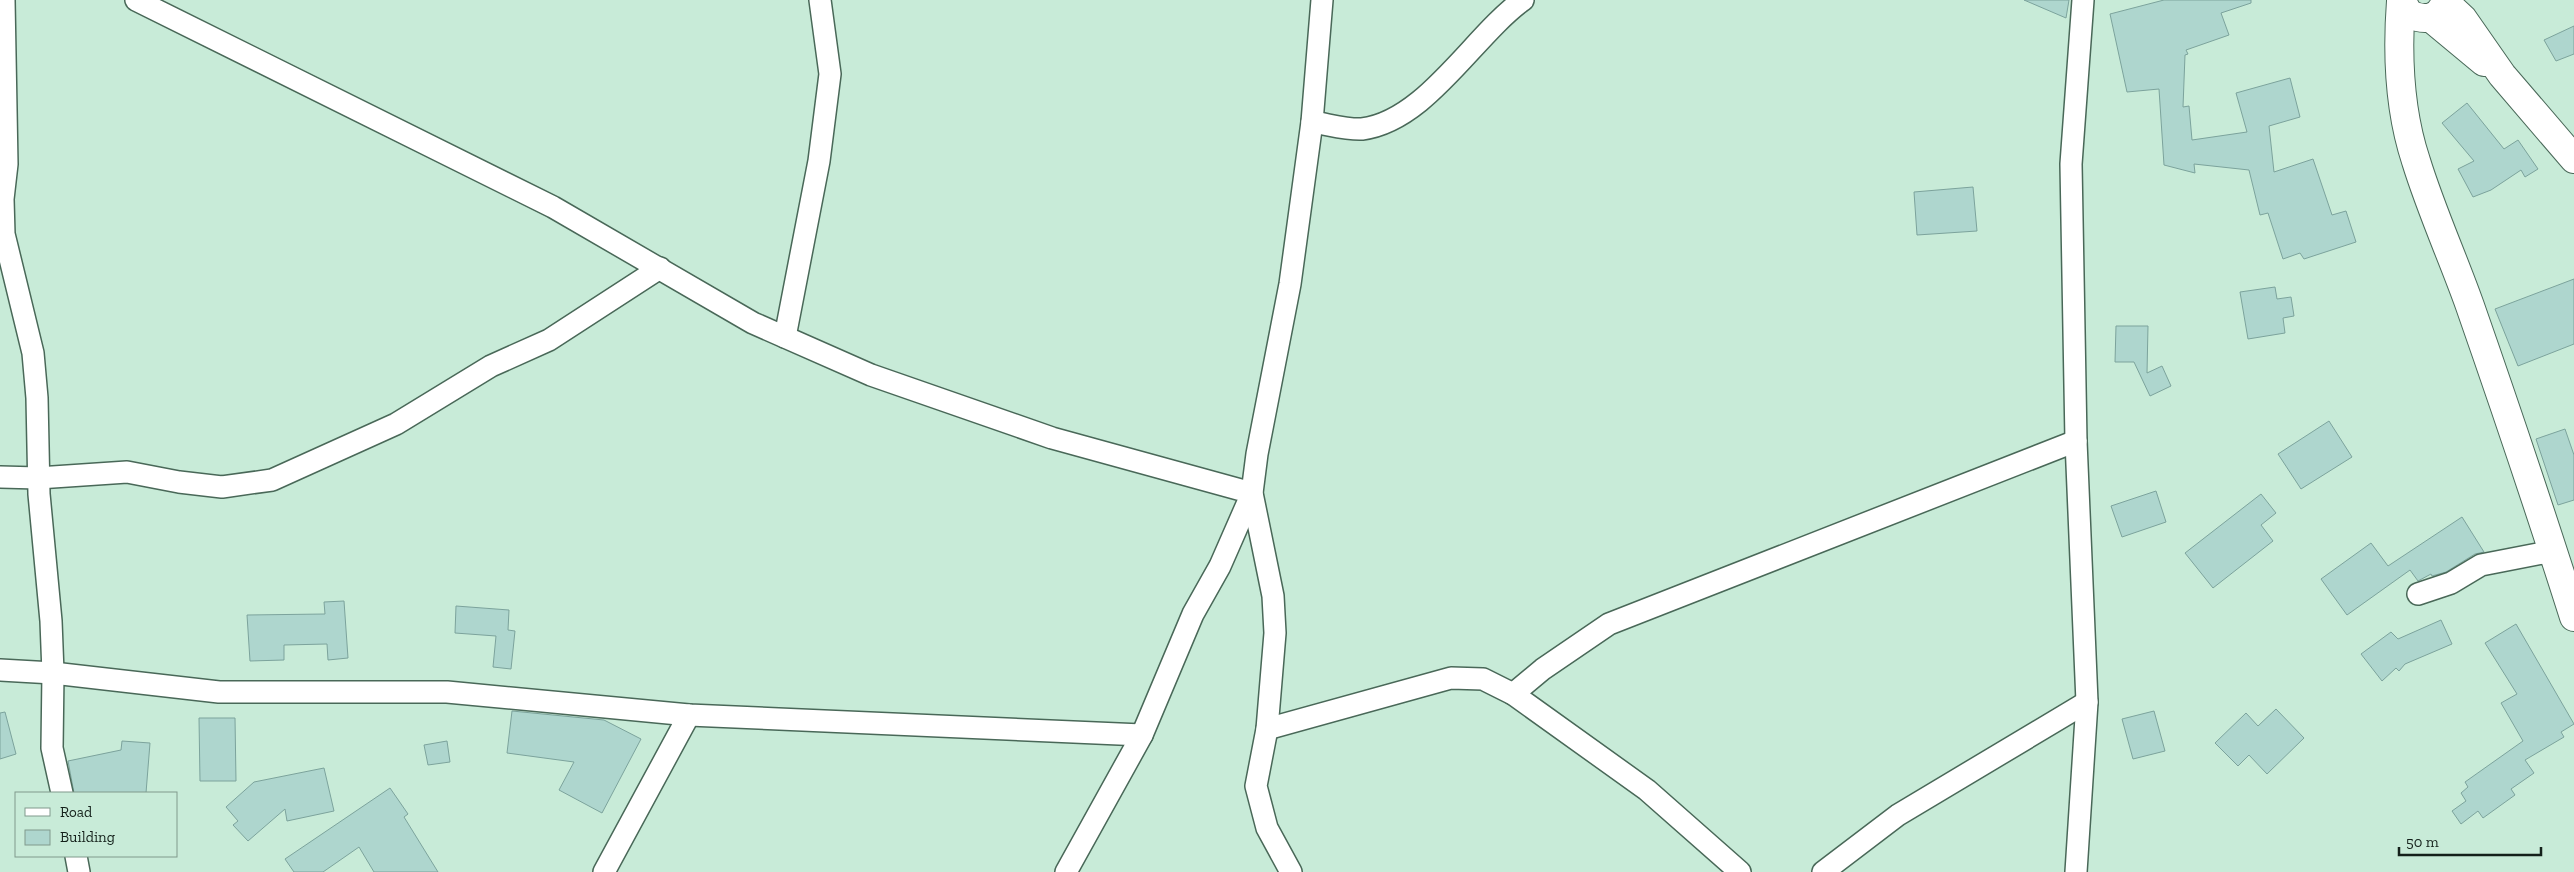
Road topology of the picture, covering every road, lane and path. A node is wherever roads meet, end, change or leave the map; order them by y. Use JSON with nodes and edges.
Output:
{"nodes":[{"id":1,"x":4,"y":0,"type":"edge"},
{"id":2,"x":136,"y":0,"type":"edge"},
{"id":3,"x":820,"y":0,"type":"edge"},
{"id":4,"x":1322,"y":0,"type":"edge"},
{"id":5,"x":1523,"y":0,"type":"edge"},
{"id":6,"x":2083,"y":0,"type":"edge"},
{"id":7,"x":2424,"y":7,"type":"edge"},
{"id":8,"x":1312,"y":122,"type":"junction"},
{"id":9,"x":2574,"y":159,"type":"edge"},
{"id":10,"x":660,"y":268,"type":"junction"},
{"id":11,"x":785,"y":337,"type":"junction"},
{"id":12,"x":2076,"y":441,"type":"junction"},
{"id":13,"x":0,"y":477,"type":"edge"},
{"id":14,"x":38,"y":478,"type":"junction"},
{"id":15,"x":1252,"y":493,"type":"junction"},
{"id":16,"x":2553,"y":551,"type":"junction"},
{"id":17,"x":2418,"y":594,"type":"dead end"},
{"id":18,"x":2574,"y":618,"type":"edge"},
{"id":19,"x":0,"y":670,"type":"edge"},
{"id":20,"x":53,"y":673,"type":"junction"},
{"id":21,"x":1513,"y":694,"type":"junction"},
{"id":22,"x":2087,"y":702,"type":"junction"},
{"id":23,"x":689,"y":715,"type":"junction"},
{"id":24,"x":1267,"y":729,"type":"junction"},
{"id":25,"x":1142,"y":735,"type":"junction"},
{"id":26,"x":62,"y":792,"type":"edge"},
{"id":27,"x":76,"y":857,"type":"edge"},
{"id":28,"x":79,"y":872,"type":"edge"},
{"id":29,"x":604,"y":872,"type":"edge"},
{"id":30,"x":1066,"y":872,"type":"edge"},
{"id":31,"x":1291,"y":872,"type":"edge"},
{"id":32,"x":1740,"y":872,"type":"edge"},
{"id":33,"x":1823,"y":872,"type":"edge"},
{"id":34,"x":2076,"y":872,"type":"edge"}],
"edges":[{"from":1,"to":14,"type":"street"},
{"from":2,"to":10,"type":"street"},
{"from":3,"to":11,"type":"street"},
{"from":4,"to":8,"type":"street"},
{"from":5,"to":8,"type":"street"},
{"from":6,"to":12,"type":"street"},
{"from":7,"to":9,"type":"main road"},
{"from":7,"to":16,"type":"main road"},
{"from":8,"to":15,"type":"street"},
{"from":10,"to":11,"type":"street"},
{"from":10,"to":14,"type":"street"},
{"from":11,"to":15,"type":"street"},
{"from":12,"to":21,"type":"street"},
{"from":12,"to":22,"type":"street"},
{"from":13,"to":14,"type":"street"},
{"from":14,"to":20,"type":"street"},
{"from":15,"to":24,"type":"street"},
{"from":15,"to":25,"type":"street"},
{"from":16,"to":17,"type":"street"},
{"from":16,"to":18,"type":"main road"},
{"from":19,"to":20,"type":"street"},
{"from":20,"to":23,"type":"street"},
{"from":20,"to":26,"type":"street"},
{"from":21,"to":24,"type":"street"},
{"from":21,"to":32,"type":"street"},
{"from":22,"to":33,"type":"street"},
{"from":22,"to":34,"type":"street"},
{"from":23,"to":25,"type":"street"},
{"from":23,"to":29,"type":"street"},
{"from":24,"to":31,"type":"street"},
{"from":25,"to":30,"type":"street"},
{"from":27,"to":28,"type":"street"}]}
